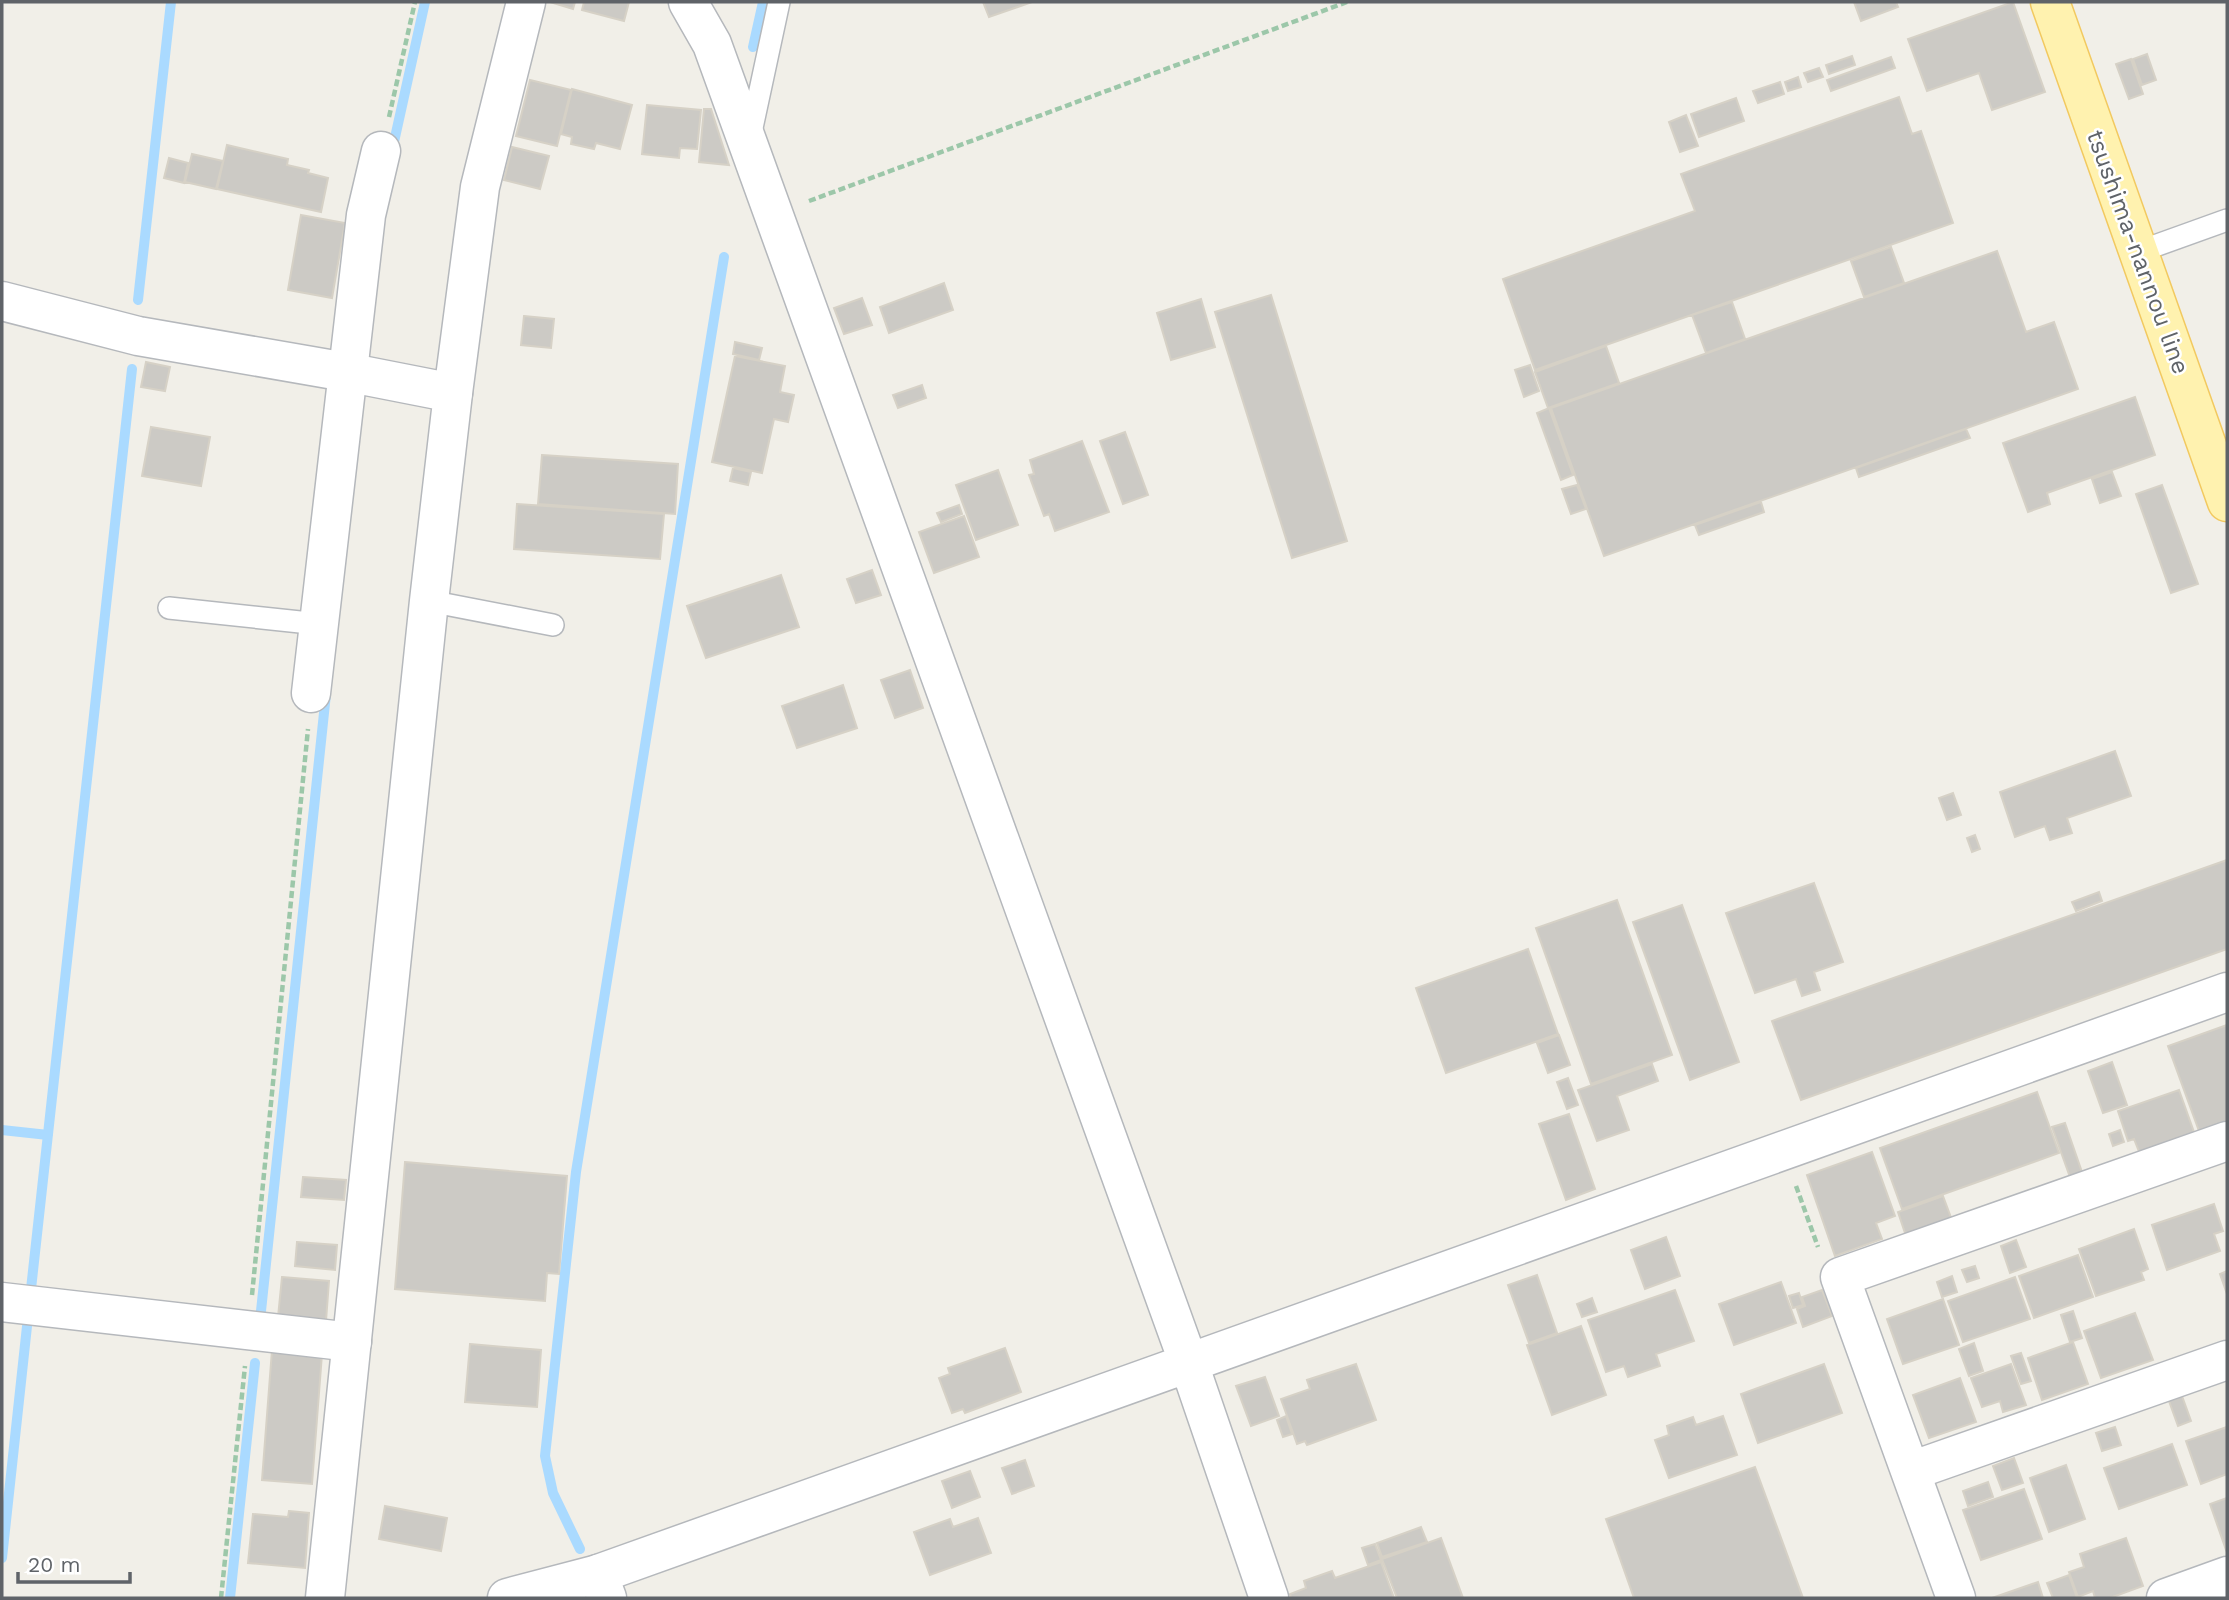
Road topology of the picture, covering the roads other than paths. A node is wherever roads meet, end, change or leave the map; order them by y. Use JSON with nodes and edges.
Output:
{"nodes":[{"id":1,"x":526,"y":2,"type":"edge"},
{"id":2,"x":688,"y":2,"type":"edge"},
{"id":3,"x":779,"y":2,"type":"edge"},
{"id":4,"x":2050,"y":2,"type":"edge"},
{"id":5,"x":749,"y":144,"type":"junction"},
{"id":6,"x":381,"y":150,"type":"road end"},
{"id":7,"x":2227,"y":220,"type":"edge"},
{"id":8,"x":2138,"y":252,"type":"junction"},
{"id":9,"x":2,"y":301,"type":"edge"},
{"id":10,"x":346,"y":372,"type":"junction"},
{"id":11,"x":453,"y":393,"type":"junction"},
{"id":12,"x":2227,"y":502,"type":"edge"},
{"id":13,"x":429,"y":601,"type":"junction"},
{"id":14,"x":169,"y":608,"type":"dead end"},
{"id":15,"x":319,"y":624,"type":"junction"},
{"id":16,"x":553,"y":625,"type":"dead end"},
{"id":17,"x":312,"y":693,"type":"road end"},
{"id":18,"x":2227,"y":992,"type":"edge"},
{"id":19,"x":2227,"y":1141,"type":"edge"},
{"id":20,"x":2,"y":1302,"type":"edge"},
{"id":21,"x":352,"y":1342,"type":"junction"},
{"id":22,"x":2227,"y":1360,"type":"edge"},
{"id":23,"x":1189,"y":1364,"type":"junction"},
{"id":24,"x":1911,"y":1471,"type":"junction"},
{"id":25,"x":2227,"y":1576,"type":"edge"},
{"id":26,"x":602,"y":1586,"type":"edge"},
{"id":27,"x":325,"y":1598,"type":"edge"},
{"id":28,"x":507,"y":1598,"type":"edge"},
{"id":29,"x":1269,"y":1598,"type":"edge"},
{"id":30,"x":1956,"y":1598,"type":"edge"},
{"id":31,"x":2166,"y":1598,"type":"edge"}],
"edges":[{"from":1,"to":11,"type":"street"},
{"from":2,"to":5,"type":"street"},
{"from":3,"to":5,"type":"lane"},
{"from":4,"to":8,"type":"main road","name":"tsushima-nannou line"},
{"from":5,"to":23,"type":"street"},
{"from":6,"to":10,"type":"street"},
{"from":7,"to":8,"type":"lane"},
{"from":8,"to":12,"type":"main road","name":"tsushima-nannou line"},
{"from":9,"to":10,"type":"street"},
{"from":10,"to":11,"type":"street"},
{"from":10,"to":15,"type":"street"},
{"from":11,"to":13,"type":"street"},
{"from":13,"to":16,"type":"lane"},
{"from":13,"to":21,"type":"street"},
{"from":14,"to":15,"type":"lane"},
{"from":15,"to":17,"type":"street"},
{"from":18,"to":23,"type":"street"},
{"from":19,"to":24,"type":"street"},
{"from":20,"to":21,"type":"street"},
{"from":21,"to":27,"type":"street"},
{"from":22,"to":24,"type":"street"},
{"from":23,"to":26,"type":"street"},
{"from":23,"to":29,"type":"street"},
{"from":24,"to":30,"type":"street"},
{"from":25,"to":31,"type":"street"},
{"from":26,"to":28,"type":"street"}]}
